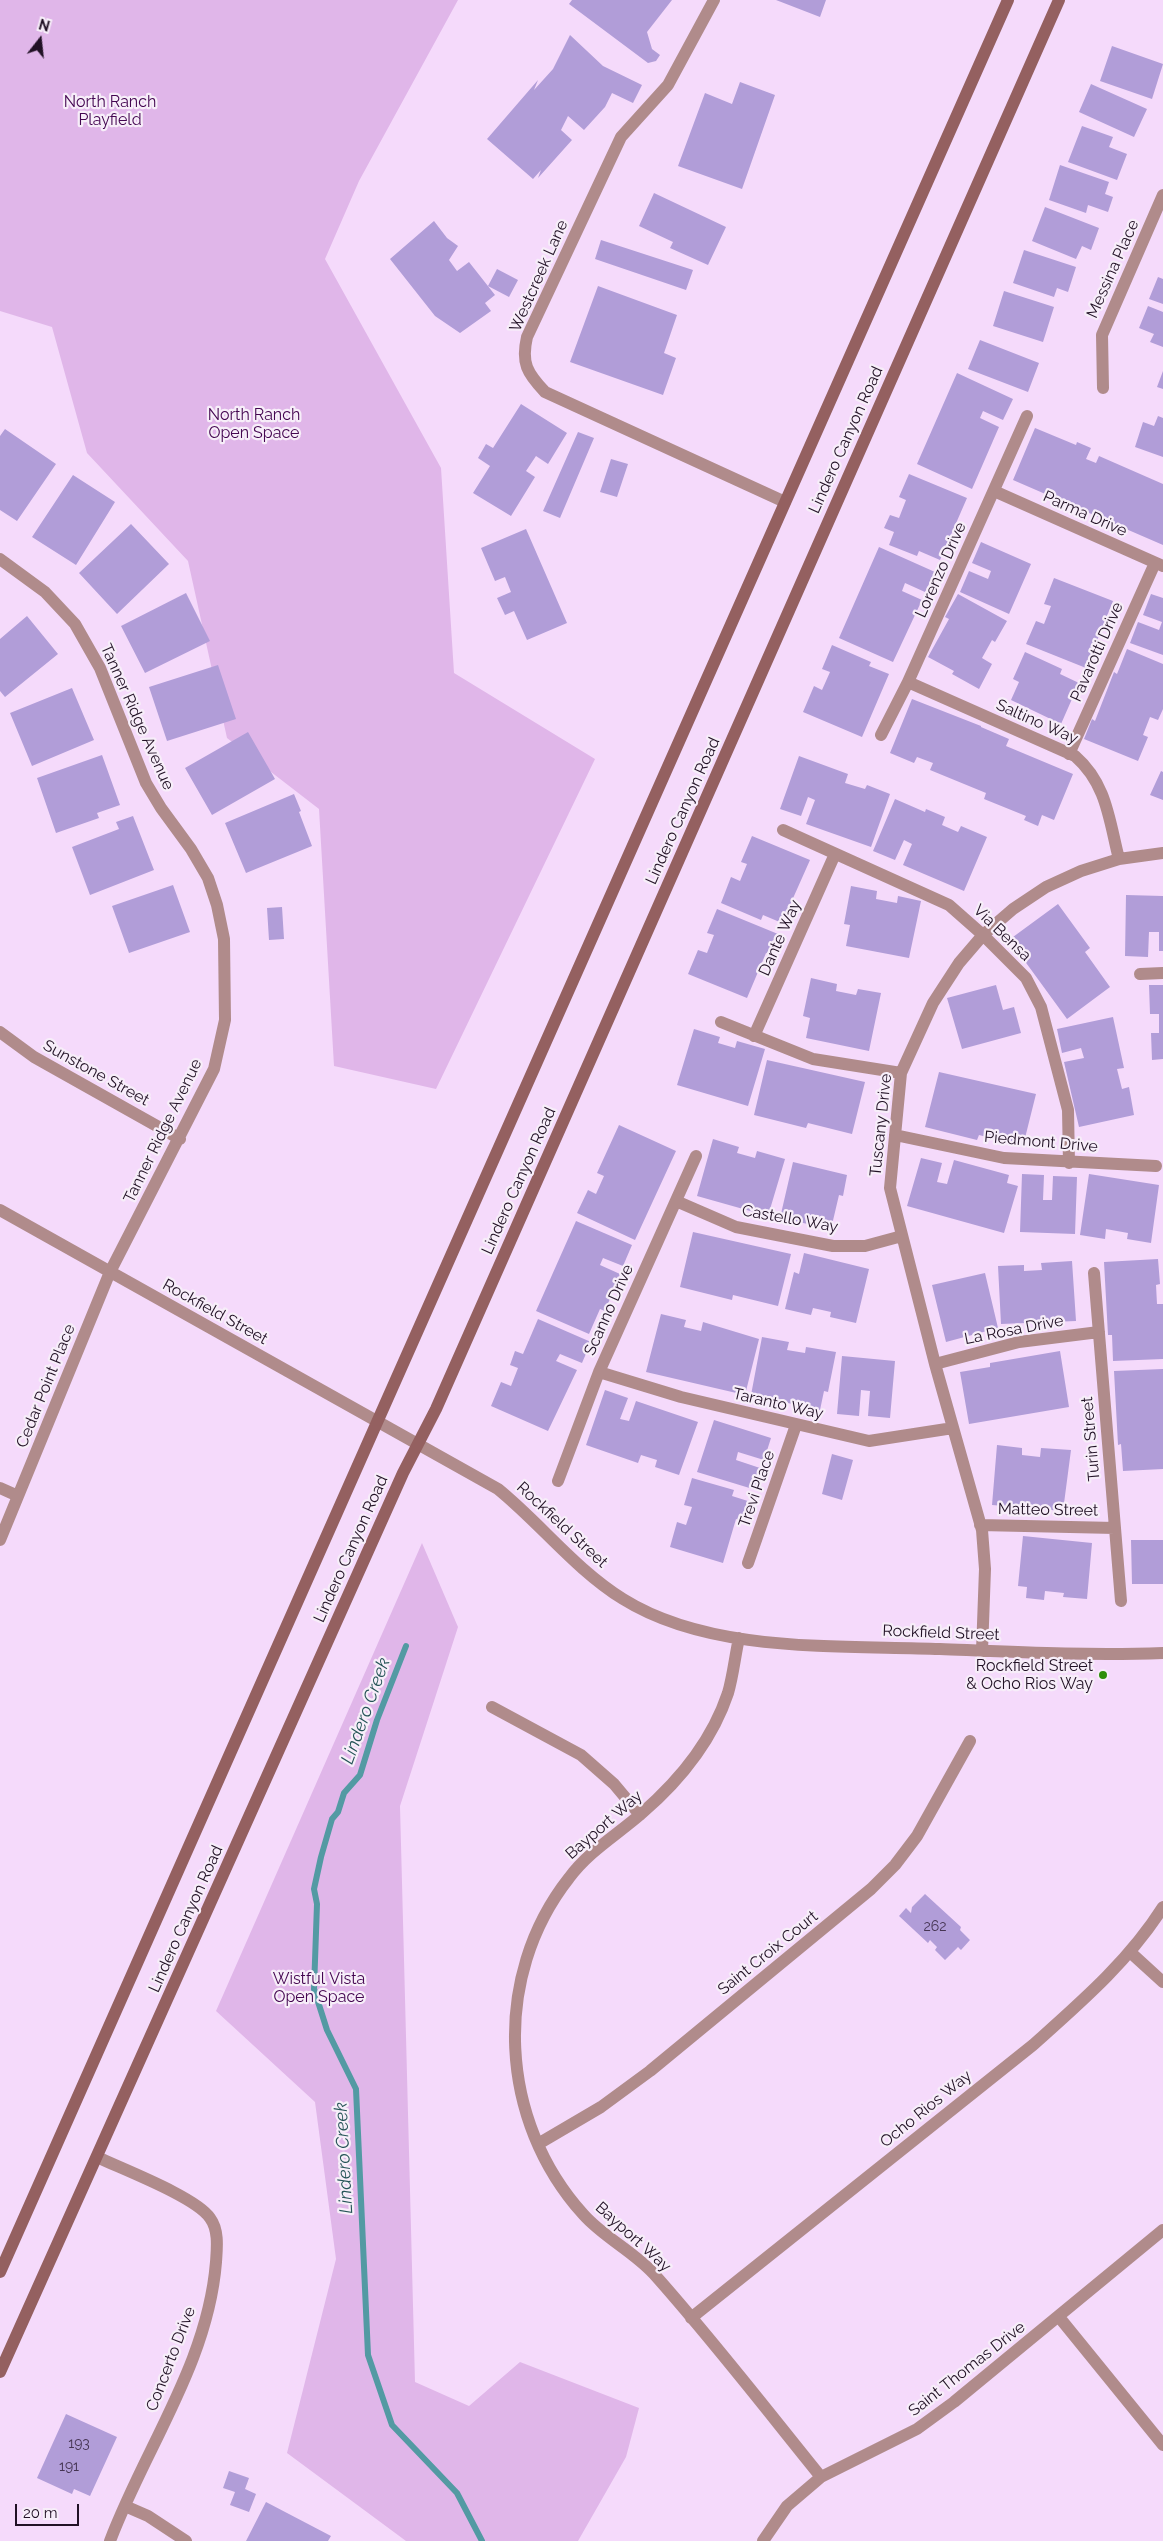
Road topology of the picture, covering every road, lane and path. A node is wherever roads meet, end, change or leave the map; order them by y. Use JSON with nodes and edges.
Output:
{"nodes":[{"id":1,"x":714,"y":0,"type":"edge"},
{"id":2,"x":1008,"y":0,"type":"edge"},
{"id":3,"x":1059,"y":0,"type":"edge"},
{"id":4,"x":1163,"y":195,"type":"edge"},
{"id":5,"x":1103,"y":388,"type":"dead end"},
{"id":6,"x":1027,"y":416,"type":"dead end"},
{"id":7,"x":994,"y":491,"type":"junction"},
{"id":8,"x":785,"y":502,"type":"junction"},
{"id":9,"x":0,"y":559,"type":"edge"},
{"id":10,"x":1159,"y":565,"type":"edge"},
{"id":11,"x":908,"y":682,"type":"junction"},
{"id":12,"x":881,"y":735,"type":"dead end"},
{"id":13,"x":1070,"y":754,"type":"junction"},
{"id":14,"x":783,"y":830,"type":"dead end"},
{"id":15,"x":1163,"y":853,"type":"edge"},
{"id":16,"x":835,"y":854,"type":"junction"},
{"id":17,"x":1119,"y":859,"type":"junction"},
{"id":18,"x":983,"y":935,"type":"junction"},
{"id":19,"x":1163,"y":973,"type":"edge"},
{"id":20,"x":1140,"y":974,"type":"dead end"},
{"id":21,"x":721,"y":1022,"type":"dead end"},
{"id":22,"x":0,"y":1032,"type":"edge"},
{"id":23,"x":754,"y":1036,"type":"junction"},
{"id":24,"x":901,"y":1072,"type":"junction"},
{"id":25,"x":895,"y":1135,"type":"junction"},
{"id":26,"x":180,"y":1139,"type":"junction"},
{"id":27,"x":696,"y":1156,"type":"dead end"},
{"id":28,"x":1069,"y":1163,"type":"junction"},
{"id":29,"x":1156,"y":1166,"type":"dead end"},
{"id":30,"x":676,"y":1201,"type":"junction"},
{"id":31,"x":0,"y":1210,"type":"edge"},
{"id":32,"x":902,"y":1236,"type":"junction"},
{"id":33,"x":110,"y":1272,"type":"junction"},
{"id":34,"x":1094,"y":1273,"type":"dead end"},
{"id":35,"x":1099,"y":1332,"type":"junction"},
{"id":36,"x":935,"y":1364,"type":"junction"},
{"id":37,"x":599,"y":1372,"type":"junction"},
{"id":38,"x":378,"y":1423,"type":"junction"},
{"id":39,"x":796,"y":1425,"type":"junction"},
{"id":40,"x":953,"y":1428,"type":"junction"},
{"id":41,"x":417,"y":1444,"type":"junction"},
{"id":42,"x":558,"y":1481,"type":"dead end"},
{"id":43,"x":0,"y":1488,"type":"edge"},
{"id":44,"x":18,"y":1496,"type":"junction"},
{"id":45,"x":980,"y":1525,"type":"junction"},
{"id":46,"x":1115,"y":1528,"type":"junction"},
{"id":47,"x":0,"y":1540,"type":"edge"},
{"id":48,"x":748,"y":1563,"type":"dead end"},
{"id":49,"x":1121,"y":1601,"type":"dead end"},
{"id":50,"x":739,"y":1638,"type":"junction"},
{"id":51,"x":982,"y":1651,"type":"junction"},
{"id":52,"x":1163,"y":1653,"type":"edge"},
{"id":53,"x":492,"y":1707,"type":"dead end"},
{"id":54,"x":970,"y":1741,"type":"dead end"},
{"id":55,"x":640,"y":1815,"type":"junction"},
{"id":56,"x":1163,"y":1907,"type":"edge"},
{"id":57,"x":1130,"y":1952,"type":"junction"},
{"id":58,"x":1163,"y":1982,"type":"edge"},
{"id":59,"x":538,"y":2144,"type":"junction"},
{"id":60,"x":97,"y":2157,"type":"junction"},
{"id":61,"x":1163,"y":2230,"type":"edge"},
{"id":62,"x":0,"y":2272,"type":"edge"},
{"id":63,"x":1059,"y":2317,"type":"junction"},
{"id":64,"x":691,"y":2318,"type":"junction"},
{"id":65,"x":0,"y":2372,"type":"edge"},
{"id":66,"x":1163,"y":2445,"type":"edge"},
{"id":67,"x":821,"y":2476,"type":"junction"},
{"id":68,"x":125,"y":2506,"type":"junction"},
{"id":69,"x":110,"y":2541,"type":"edge"},
{"id":70,"x":186,"y":2541,"type":"edge"},
{"id":71,"x":763,"y":2541,"type":"edge"}],
"edges":[{"from":1,"to":8,"type":"street","name":"Westcreek Lane"},
{"from":2,"to":8,"type":"main road","name":"Lindero Canyon Road"},
{"from":3,"to":41,"type":"main road","name":"Lindero Canyon Road"},
{"from":4,"to":5,"type":"street","name":"Messina Place"},
{"from":6,"to":7,"type":"street","name":"Lorenzo Drive"},
{"from":7,"to":10,"type":"street","name":"Parma Drive"},
{"from":7,"to":11,"type":"street","name":"Lorenzo Drive"},
{"from":8,"to":38,"type":"main road","name":"Lindero Canyon Road"},
{"from":9,"to":26,"type":"street","name":"Tanner Ridge Avenue"},
{"from":10,"to":13,"type":"street","name":"Pavarotti Drive"},
{"from":11,"to":12,"type":"street","name":"Lorenzo Drive"},
{"from":11,"to":13,"type":"street","name":"Saltino Way"},
{"from":13,"to":17,"type":"street","name":"Saltino Way"},
{"from":14,"to":16,"type":"street","name":"Via Bensa"},
{"from":15,"to":17,"type":"street","name":"Tuscany Drive"},
{"from":16,"to":18,"type":"street","name":"Via Bensa"},
{"from":16,"to":23,"type":"street","name":"Dante Way"},
{"from":17,"to":18,"type":"street","name":"Tuscany Drive"},
{"from":18,"to":24,"type":"street","name":"Tuscany Drive"},
{"from":18,"to":28,"type":"street","name":"Via Bensa"},
{"from":19,"to":20,"type":"street"},
{"from":21,"to":23,"type":"street"},
{"from":22,"to":26,"type":"street","name":"Sunstone Street"},
{"from":23,"to":24,"type":"street"},
{"from":24,"to":25,"type":"street","name":"Tuscany Drive"},
{"from":25,"to":28,"type":"street","name":"Piedmont Drive"},
{"from":25,"to":32,"type":"street","name":"Tuscany Drive"},
{"from":26,"to":33,"type":"street","name":"Tanner Ridge Avenue"},
{"from":27,"to":30,"type":"street","name":"Scanno Drive"},
{"from":28,"to":29,"type":"street","name":"Piedmont Drive"},
{"from":30,"to":32,"type":"street","name":"Castello Way"},
{"from":30,"to":37,"type":"street","name":"Scanno Drive"},
{"from":31,"to":33,"type":"street","name":"Rockfield Street"},
{"from":32,"to":36,"type":"street","name":"Tuscany Drive"},
{"from":33,"to":38,"type":"street","name":"Rockfield Street"},
{"from":33,"to":44,"type":"street","name":"Cedar Point Place"},
{"from":34,"to":35,"type":"street","name":"Turin Street"},
{"from":35,"to":36,"type":"street","name":"La Rosa Drive"},
{"from":35,"to":46,"type":"street","name":"Turin Street"},
{"from":36,"to":40,"type":"street","name":"Tuscany Drive"},
{"from":37,"to":39,"type":"street","name":"Taranto Way"},
{"from":37,"to":42,"type":"street","name":"Scanno Drive"},
{"from":38,"to":41,"type":"street","name":"Rockfield Street"},
{"from":38,"to":62,"type":"main road","name":"Lindero Canyon Road"},
{"from":39,"to":40,"type":"street","name":"Taranto Way"},
{"from":39,"to":48,"type":"street","name":"Trevi Place"},
{"from":40,"to":45,"type":"street","name":"Tuscany Drive"},
{"from":41,"to":50,"type":"street","name":"Rockfield Street"},
{"from":41,"to":60,"type":"main road","name":"Lindero Canyon Road"},
{"from":43,"to":44,"type":"street"},
{"from":44,"to":47,"type":"street","name":"Cedar Point Place"},
{"from":45,"to":46,"type":"street","name":"Matteo Street"},
{"from":45,"to":51,"type":"street","name":"Tuscany Drive"},
{"from":46,"to":49,"type":"street","name":"Turin Street"},
{"from":50,"to":51,"type":"street","name":"Rockfield Street"},
{"from":50,"to":55,"type":"street","name":"Bayport Way"},
{"from":51,"to":52,"type":"street","name":"Rockfield Street"},
{"from":53,"to":55,"type":"street"},
{"from":54,"to":59,"type":"street","name":"Saint Croix Court"},
{"from":55,"to":59,"type":"street","name":"Bayport Way"},
{"from":56,"to":57,"type":"street","name":"Ocho Rios Way"},
{"from":57,"to":58,"type":"street"},
{"from":57,"to":64,"type":"street","name":"Ocho Rios Way"},
{"from":59,"to":64,"type":"street","name":"Bayport Way"},
{"from":60,"to":65,"type":"main road","name":"Lindero Canyon Road"},
{"from":60,"to":68,"type":"street","name":"Concerto Drive"},
{"from":61,"to":63,"type":"street","name":"Saint Thomas Drive"},
{"from":63,"to":66,"type":"street"},
{"from":63,"to":67,"type":"street","name":"Saint Thomas Drive"},
{"from":64,"to":67,"type":"street","name":"Bayport Way"},
{"from":67,"to":71,"type":"street","name":"Saint Thomas Drive"},
{"from":68,"to":69,"type":"street","name":"Concerto Drive"},
{"from":68,"to":70,"type":"street"}]}
